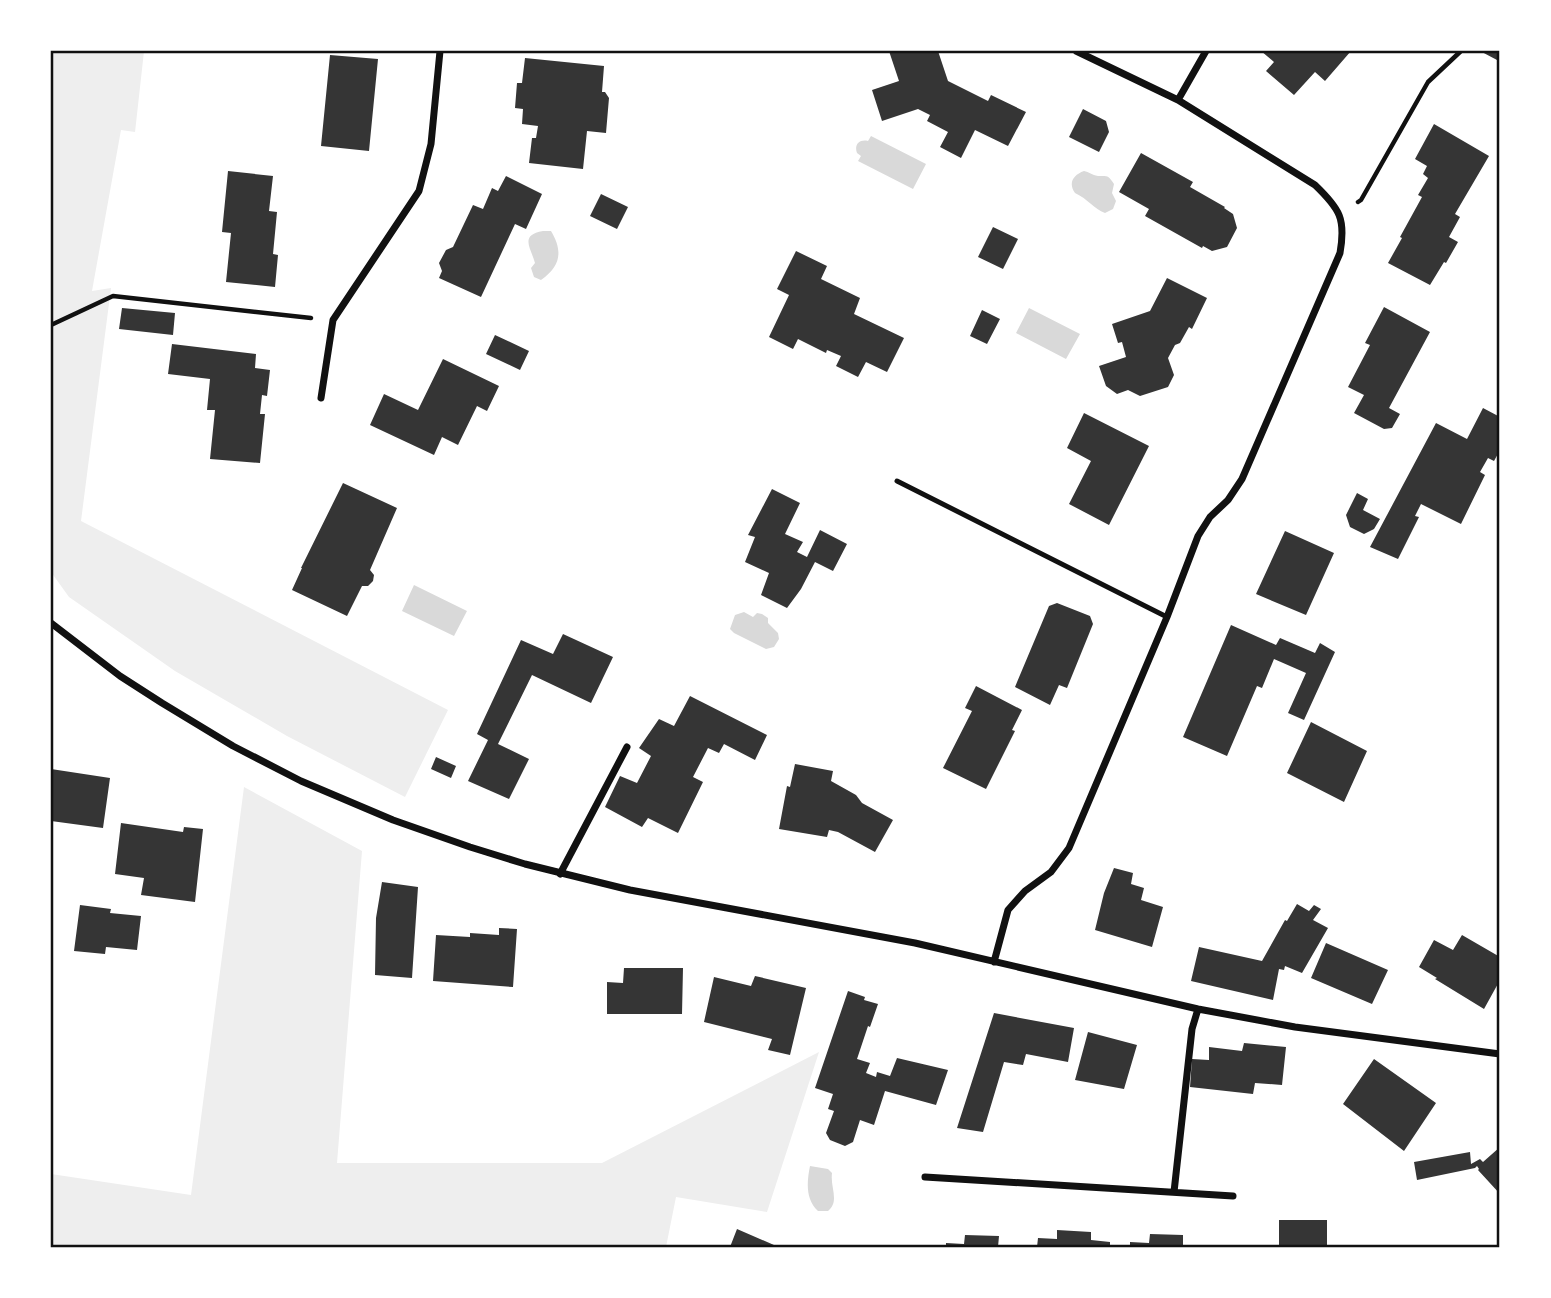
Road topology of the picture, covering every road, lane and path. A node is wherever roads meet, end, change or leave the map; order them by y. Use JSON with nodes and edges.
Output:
{"nodes":[{"id":1,"x":440,"y":51,"type":"edge"},
{"id":2,"x":1076,"y":51,"type":"edge"},
{"id":3,"x":1206,"y":51,"type":"edge"},
{"id":4,"x":1461,"y":51,"type":"edge"},
{"id":5,"x":1178,"y":100,"type":"junction"},
{"id":6,"x":1340,"y":215,"type":"junction"},
{"id":7,"x":333,"y":320,"type":"junction"},
{"id":8,"x":51,"y":325,"type":"edge"},
{"id":9,"x":321,"y":398,"type":"dead end"},
{"id":10,"x":897,"y":481,"type":"dead end"},
{"id":11,"x":1167,"y":617,"type":"junction"},
{"id":12,"x":51,"y":623,"type":"edge"},
{"id":13,"x":627,"y":747,"type":"dead end"},
{"id":14,"x":560,"y":874,"type":"junction"},
{"id":15,"x":994,"y":962,"type":"junction"},
{"id":16,"x":1198,"y":1009,"type":"junction"},
{"id":17,"x":1500,"y":1054,"type":"edge"},
{"id":18,"x":925,"y":1177,"type":"dead end"},
{"id":19,"x":1174,"y":1192,"type":"junction"},
{"id":20,"x":1233,"y":1196,"type":"dead end"}],
"edges":[{"from":1,"to":7,"type":"street"},
{"from":2,"to":5,"type":"street"},
{"from":3,"to":5,"type":"street"},
{"from":4,"to":6,"type":"path"},
{"from":5,"to":6,"type":"street"},
{"from":6,"to":11,"type":"street"},
{"from":7,"to":8,"type":"path"},
{"from":7,"to":9,"type":"street"},
{"from":10,"to":11,"type":"lane"},
{"from":11,"to":15,"type":"street"},
{"from":12,"to":14,"type":"street"},
{"from":13,"to":14,"type":"street"},
{"from":14,"to":15,"type":"street"},
{"from":15,"to":16,"type":"street"},
{"from":16,"to":17,"type":"street"},
{"from":16,"to":19,"type":"street"},
{"from":18,"to":19,"type":"street"},
{"from":19,"to":20,"type":"street"}]}
